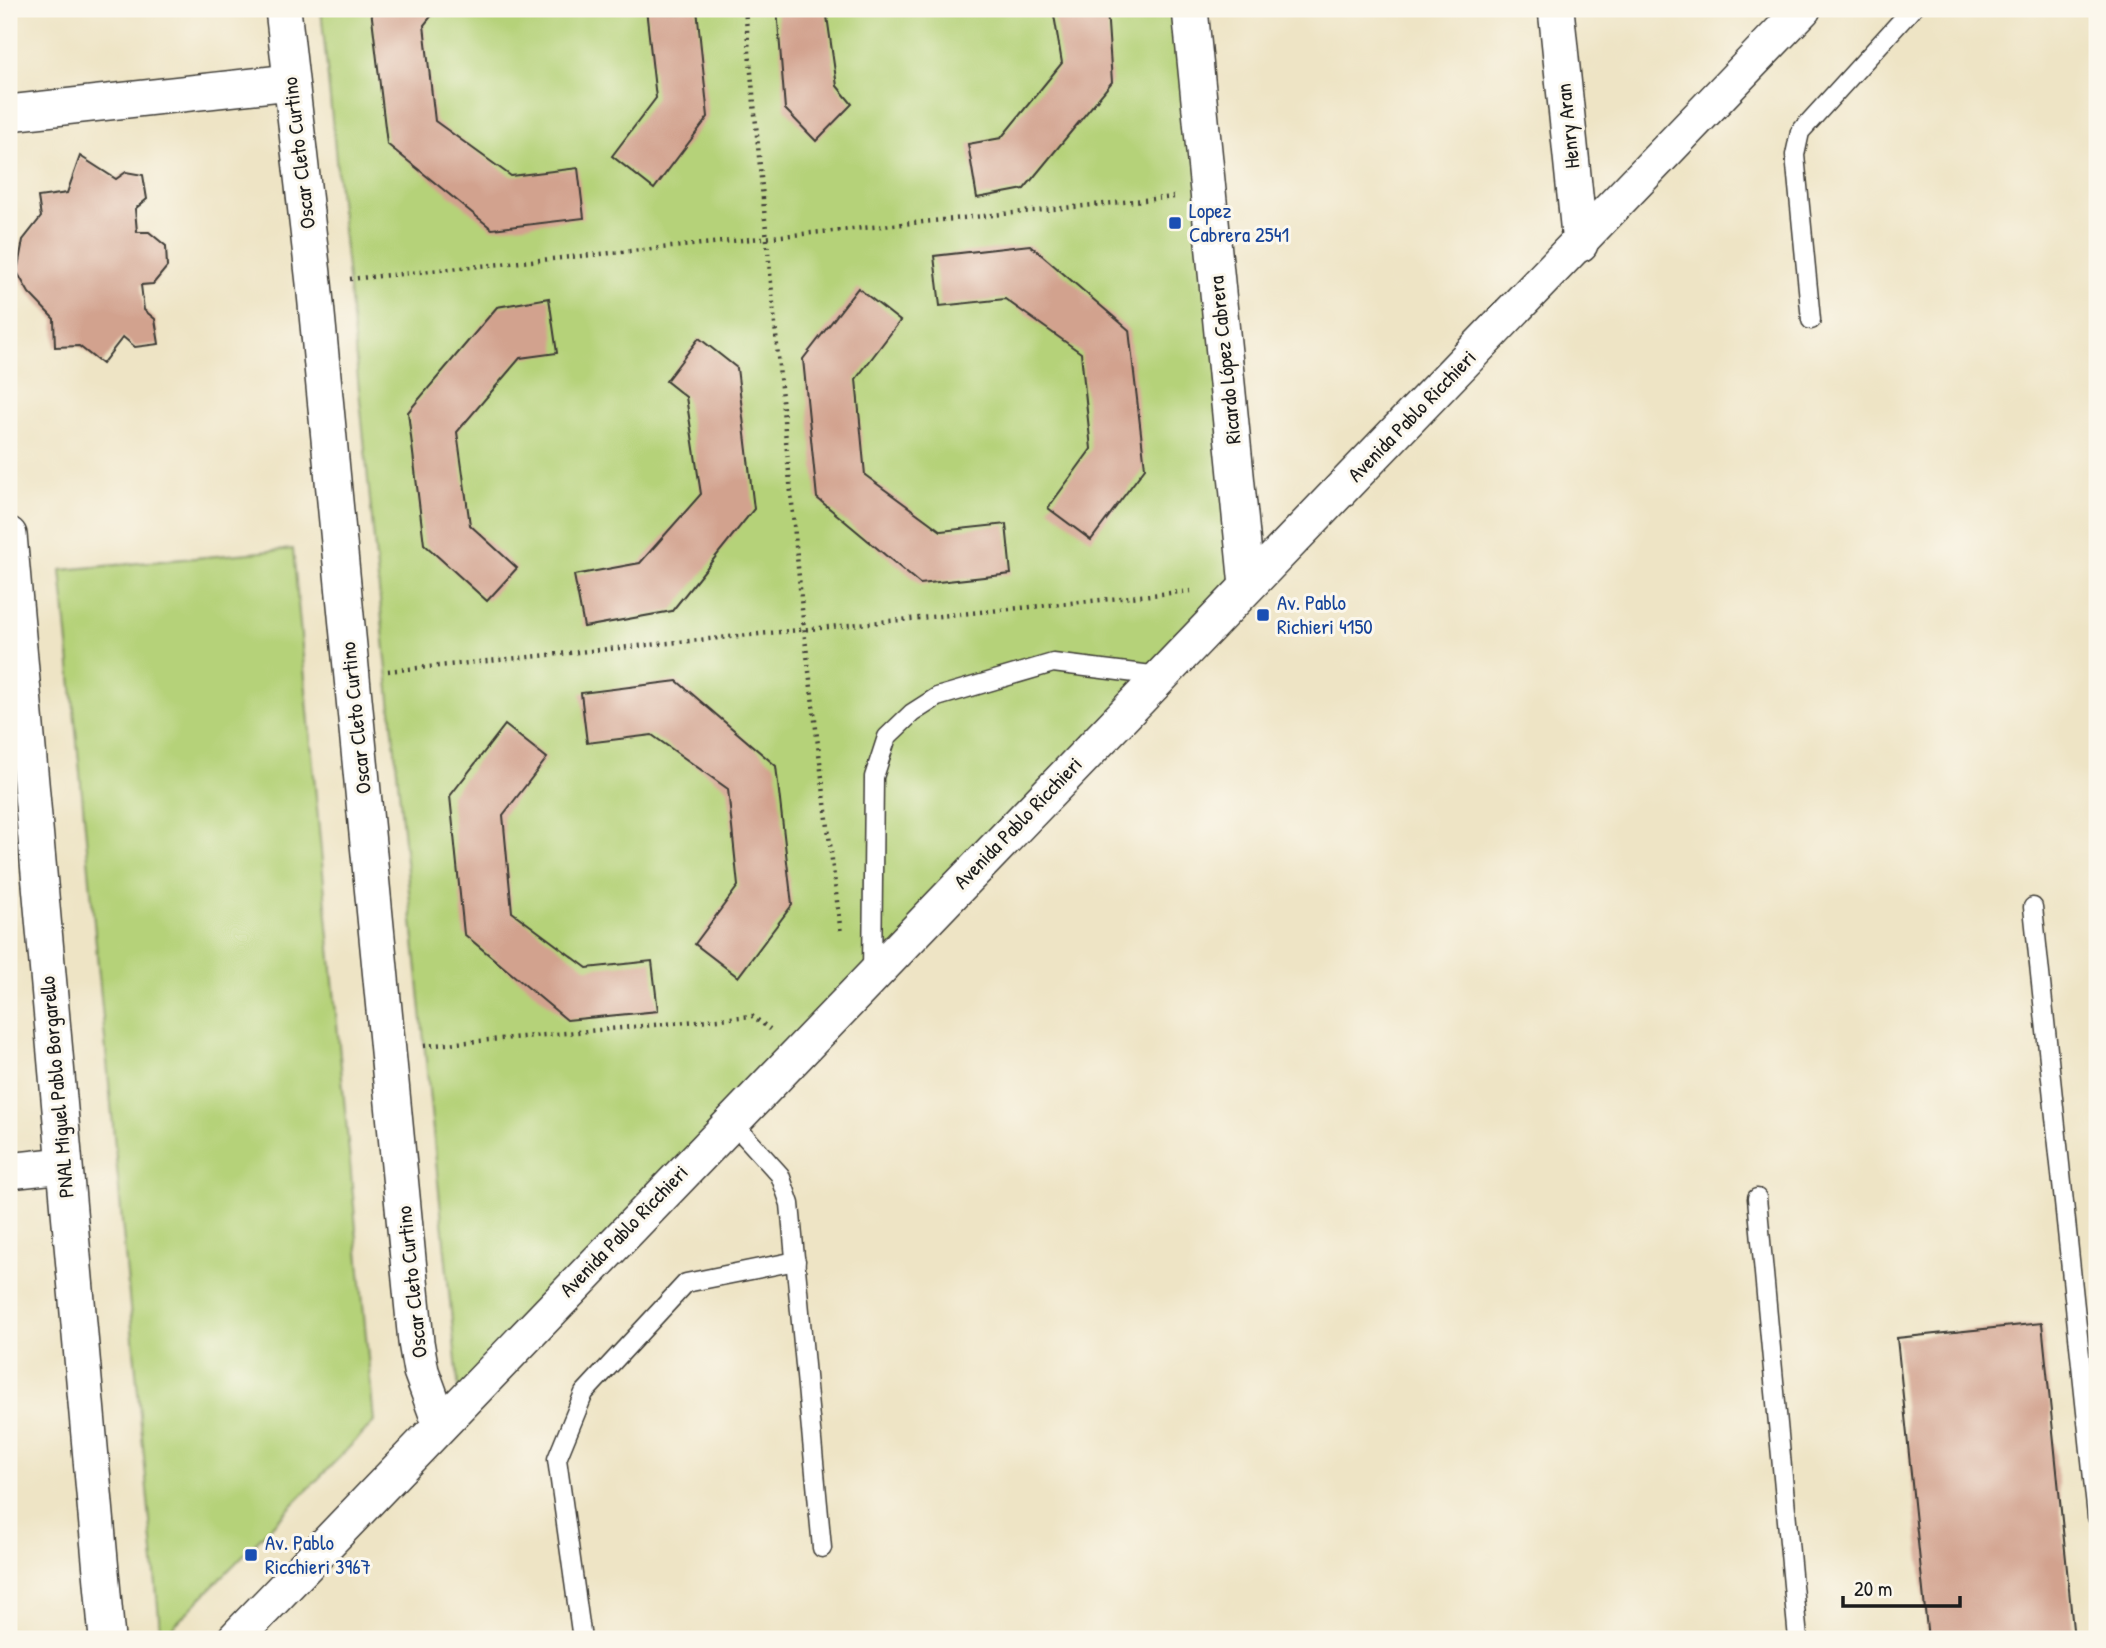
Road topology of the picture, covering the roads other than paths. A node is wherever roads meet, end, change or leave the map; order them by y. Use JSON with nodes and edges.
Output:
{"nodes":[{"id":1,"x":284,"y":9,"type":"edge"},
{"id":2,"x":1190,"y":9,"type":"edge"},
{"id":3,"x":1556,"y":9,"type":"edge"},
{"id":4,"x":1802,"y":9,"type":"edge"},
{"id":5,"x":1912,"y":9,"type":"edge"},
{"id":6,"x":290,"y":82,"type":"junction"},
{"id":7,"x":9,"y":113,"type":"edge"},
{"id":8,"x":1580,"y":244,"type":"junction"},
{"id":9,"x":1811,"y":320,"type":"dead end"},
{"id":10,"x":9,"y":535,"type":"edge"},
{"id":11,"x":1247,"y":586,"type":"junction"},
{"id":12,"x":1160,"y":676,"type":"junction"},
{"id":13,"x":16,"y":697,"type":"edge"},
{"id":14,"x":2033,"y":907,"type":"dead end"},
{"id":15,"x":860,"y":988,"type":"junction"},
{"id":16,"x":731,"y":1121,"type":"junction"},
{"id":17,"x":64,"y":1165,"type":"junction"},
{"id":18,"x":9,"y":1171,"type":"edge"},
{"id":19,"x":1757,"y":1198,"type":"dead end"},
{"id":20,"x":796,"y":1261,"type":"junction"},
{"id":21,"x":440,"y":1423,"type":"junction"},
{"id":22,"x":2097,"y":1517,"type":"edge"},
{"id":23,"x":822,"y":1548,"type":"dead end"},
{"id":24,"x":107,"y":1639,"type":"edge"},
{"id":25,"x":235,"y":1639,"type":"edge"},
{"id":26,"x":582,"y":1639,"type":"edge"},
{"id":27,"x":1798,"y":1639,"type":"edge"}],
"edges":[{"from":1,"to":6,"type":"street","name":"Oscar Cleto Curtino"},
{"from":2,"to":11,"type":"street","name":"Ricardo López Cabrera"},
{"from":3,"to":8,"type":"street","name":"Henry Aran"},
{"from":4,"to":8,"type":"street","name":"Avenida Pablo Ricchieri"},
{"from":5,"to":9,"type":"lane"},
{"from":6,"to":7,"type":"street"},
{"from":6,"to":21,"type":"street","name":"Oscar Cleto Curtino"},
{"from":8,"to":11,"type":"street","name":"Avenida Pablo Ricchieri"},
{"from":10,"to":13,"type":"street","name":"PNAL Miguel Pablo Borgarello"},
{"from":11,"to":12,"type":"street","name":"Avenida Pablo Ricchieri"},
{"from":12,"to":15,"type":"street","name":"Avenida Pablo Ricchieri"},
{"from":12,"to":15,"type":"lane"},
{"from":13,"to":17,"type":"street","name":"PNAL Miguel Pablo Borgarello"},
{"from":14,"to":22,"type":"lane"},
{"from":15,"to":16,"type":"street","name":"Avenida Pablo Ricchieri"},
{"from":16,"to":20,"type":"lane"},
{"from":16,"to":21,"type":"street","name":"Avenida Pablo Ricchieri"},
{"from":17,"to":18,"type":"street"},
{"from":17,"to":24,"type":"street","name":"PNAL Miguel Pablo Borgarello"},
{"from":19,"to":27,"type":"lane"},
{"from":20,"to":23,"type":"lane"},
{"from":20,"to":26,"type":"lane"},
{"from":21,"to":25,"type":"street","name":"Avenida Pablo Ricchieri"}]}
